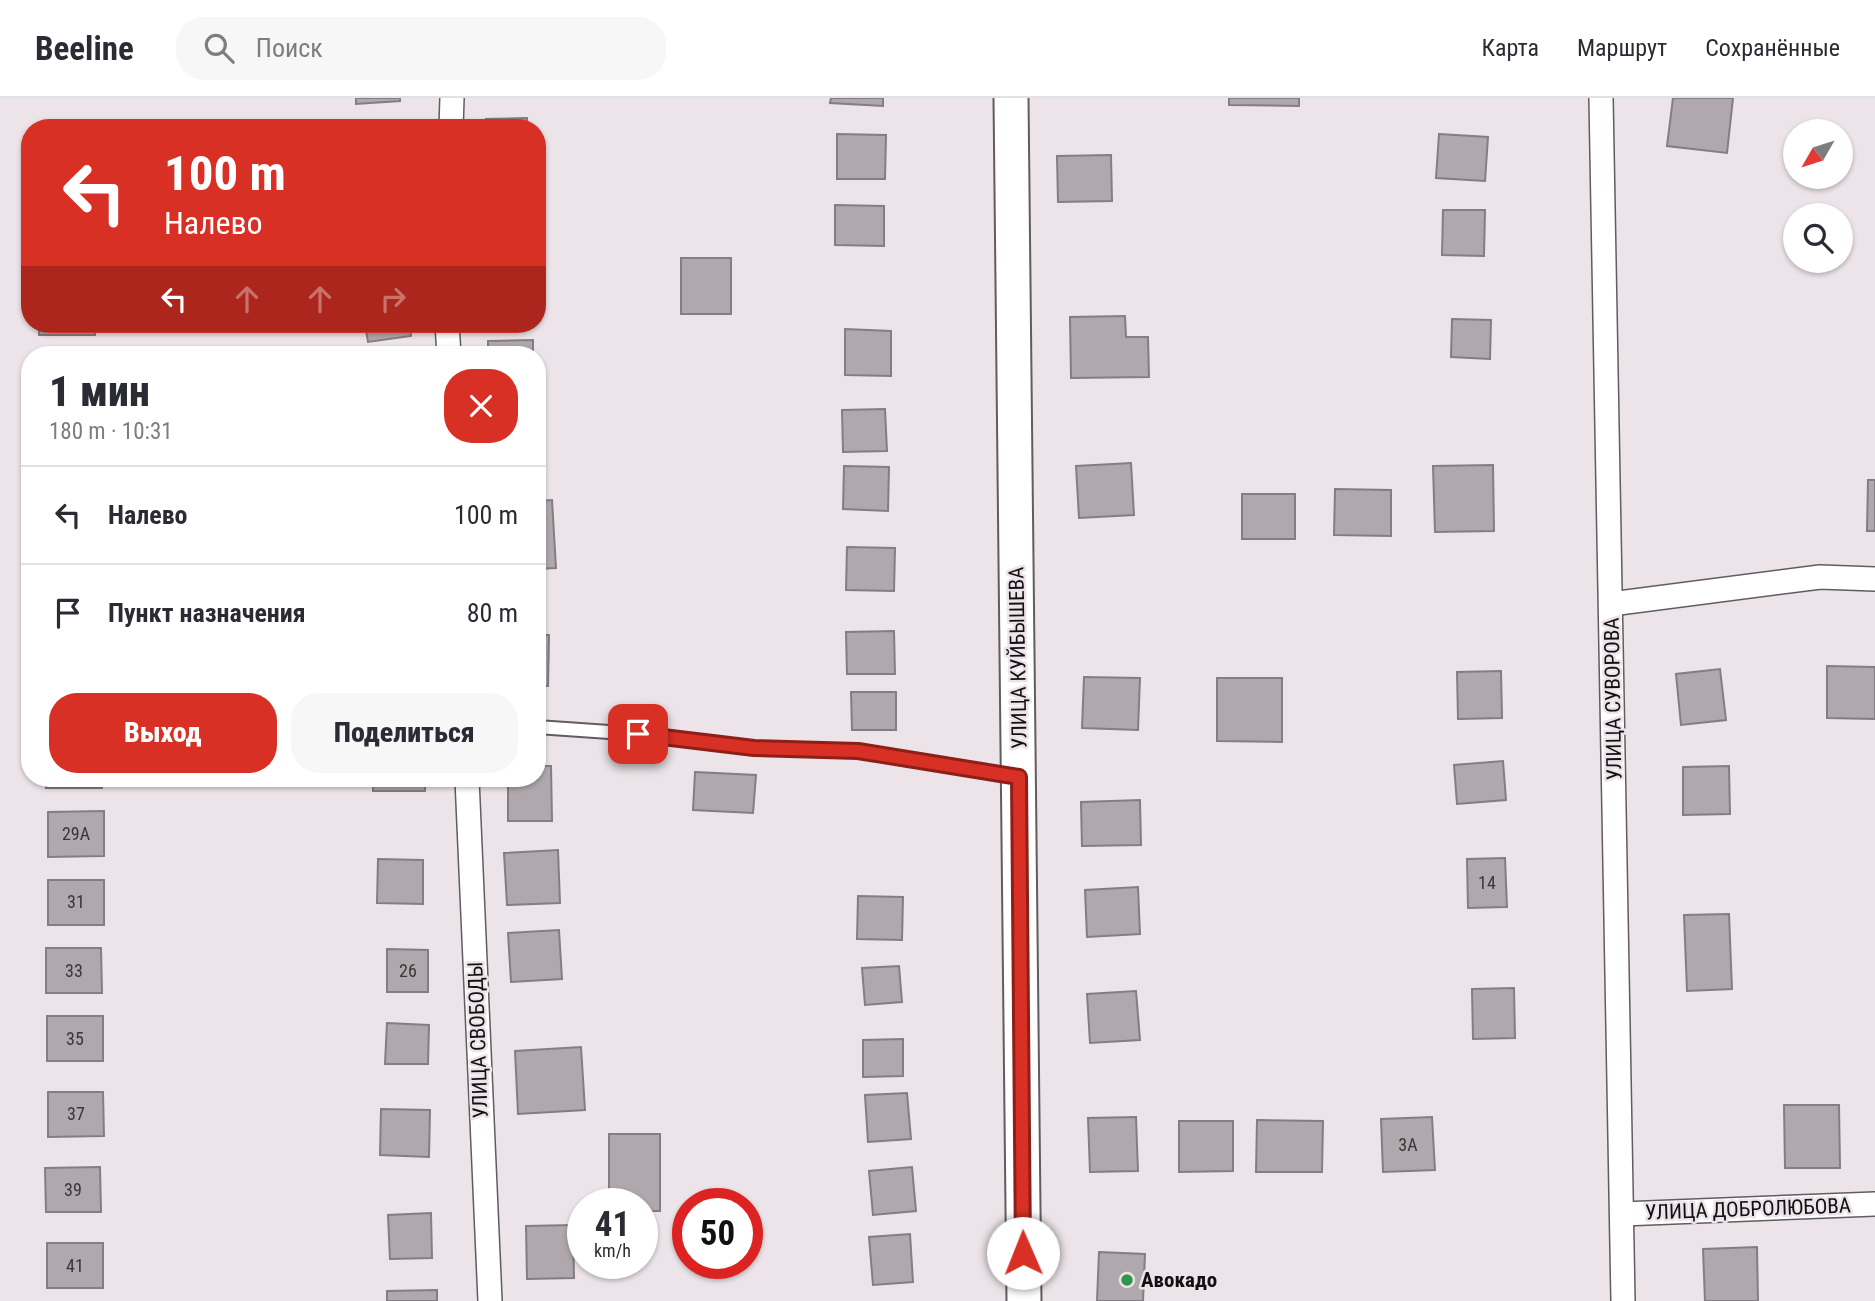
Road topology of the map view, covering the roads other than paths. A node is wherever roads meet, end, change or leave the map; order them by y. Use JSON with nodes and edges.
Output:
{"nodes":[{"id":1,"x":452,"y":98,"type":"edge"},
{"id":2,"x":1011,"y":98,"type":"edge"},
{"id":3,"x":1601,"y":98,"type":"edge"},
{"id":4,"x":451,"y":119,"type":"edge"},
{"id":5,"x":1875,"y":579,"type":"edge"},
{"id":6,"x":1611,"y":604,"type":"junction"},
{"id":7,"x":546,"y":728,"type":"edge"},
{"id":8,"x":1019,"y":777,"type":"junction"},
{"id":9,"x":467,"y":787,"type":"edge"},
{"id":10,"x":1875,"y":1204,"type":"edge"},
{"id":11,"x":1622,"y":1214,"type":"junction"},
{"id":12,"x":490,"y":1301,"type":"edge"},
{"id":13,"x":1024,"y":1301,"type":"edge"},
{"id":14,"x":1623,"y":1301,"type":"edge"}],
"edges":[{"from":1,"to":4,"type":"street"},
{"from":2,"to":8,"type":"main road","name":"УЛИЦА КУЙБЫШЕВА"},
{"from":3,"to":6,"type":"street","name":"УЛИЦА СУВОРОВА"},
{"from":5,"to":6,"type":"street"},
{"from":6,"to":11,"type":"street","name":"УЛИЦА СУВОРОВА"},
{"from":7,"to":8,"type":"lane"},
{"from":8,"to":13,"type":"main road","name":"УЛИЦА КУЙБЫШЕВА"},
{"from":9,"to":12,"type":"street","name":"УЛИЦА СВОБОДЫ"},
{"from":10,"to":11,"type":"street","name":"УЛИЦА ДОБРОЛЮБОВА"},
{"from":11,"to":14,"type":"street","name":"УЛИЦА СУВОРОВА"}]}
